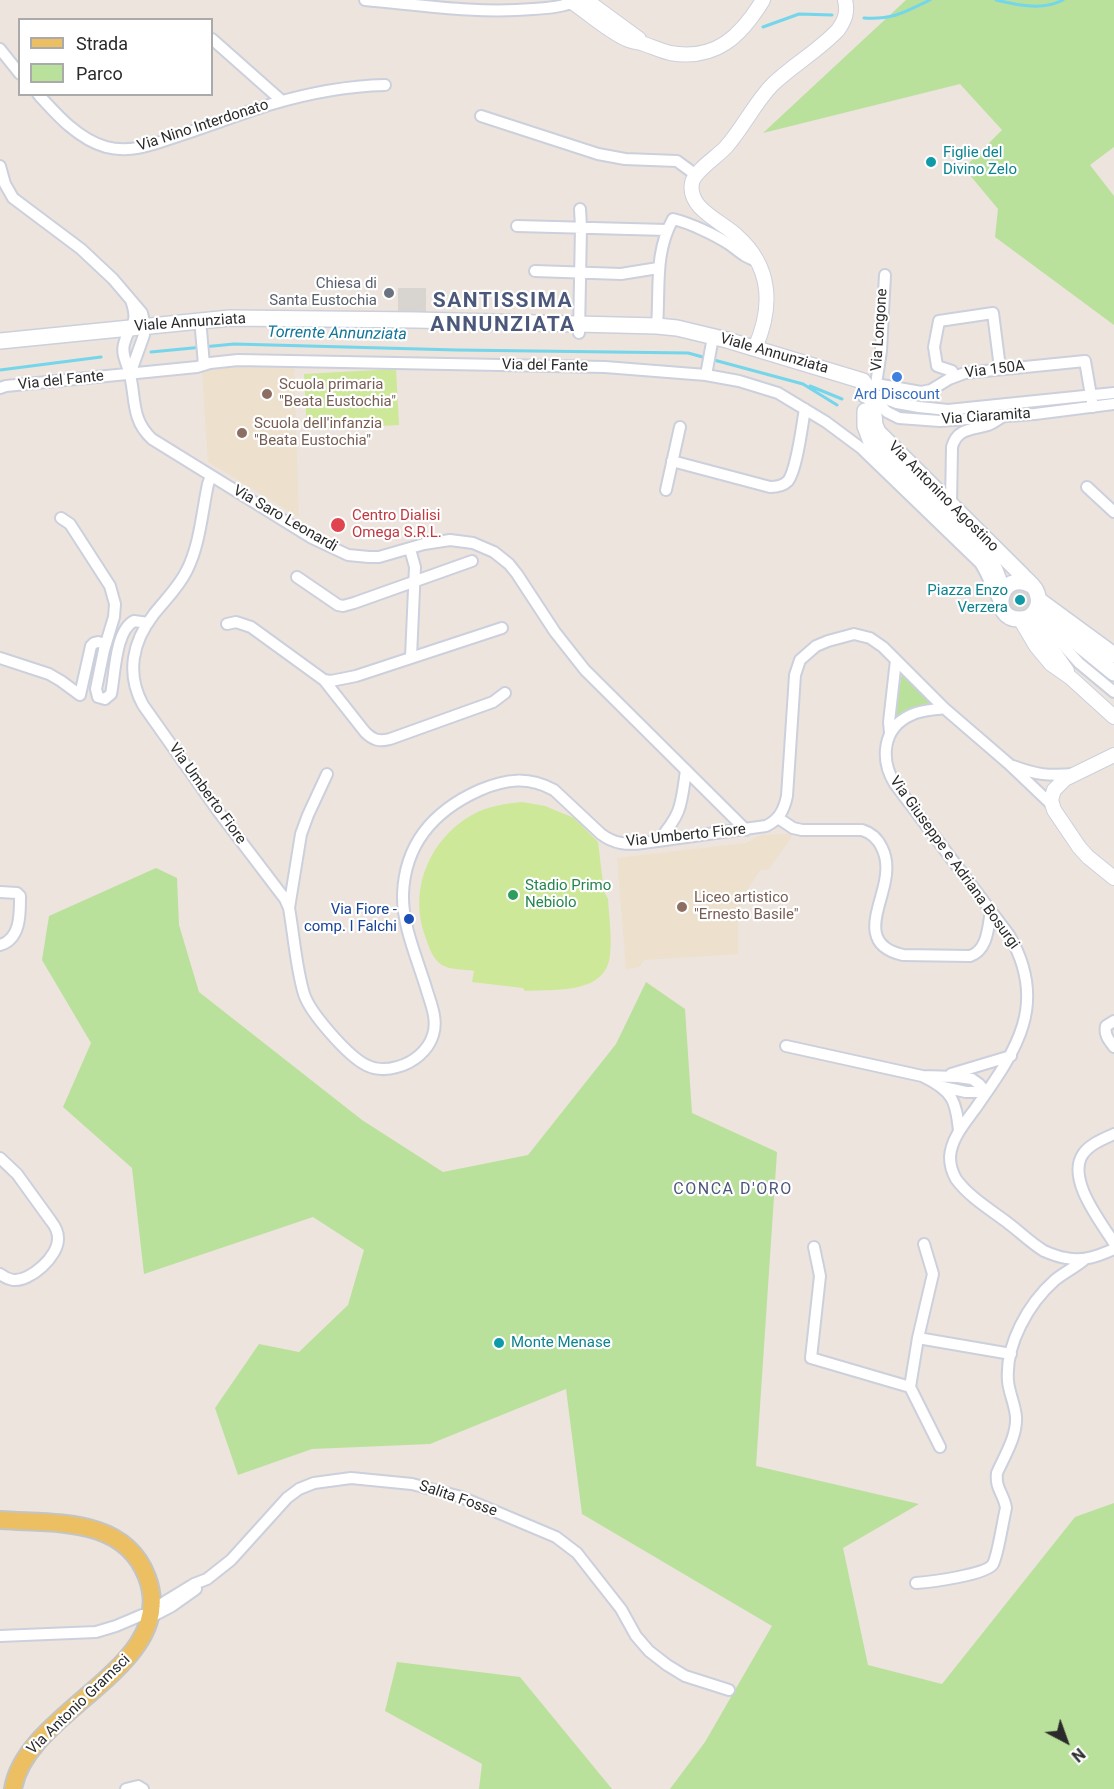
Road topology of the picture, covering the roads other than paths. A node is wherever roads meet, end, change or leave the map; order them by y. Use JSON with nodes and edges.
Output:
{"nodes":[{"id":1,"x":366,"y":0,"type":"edge"},
{"id":2,"x":762,"y":0,"type":"edge"},
{"id":3,"x":845,"y":0,"type":"edge"},
{"id":4,"x":577,"y":1,"type":"edge"},
{"id":5,"x":213,"y":40,"type":"edge"},
{"id":6,"x":0,"y":49,"type":"edge"},
{"id":7,"x":18,"y":72,"type":"edge"},
{"id":8,"x":385,"y":85,"type":"dead end"},
{"id":9,"x":40,"y":96,"type":"edge"},
{"id":10,"x":282,"y":101,"type":"junction"},
{"id":11,"x":482,"y":116,"type":"dead end"},
{"id":12,"x":0,"y":166,"type":"edge"},
{"id":13,"x":696,"y":175,"type":"junction"},
{"id":14,"x":580,"y":209,"type":"dead end"},
{"id":15,"x":517,"y":226,"type":"dead end"},
{"id":16,"x":581,"y":227,"type":"junction"},
{"id":17,"x":667,"y":230,"type":"junction"},
{"id":18,"x":757,"y":261,"type":"junction"},
{"id":19,"x":658,"y":268,"type":"junction"},
{"id":20,"x":535,"y":271,"type":"dead end"},
{"id":21,"x":580,"y":273,"type":"junction"},
{"id":22,"x":885,"y":275,"type":"dead end"},
{"id":23,"x":230,"y":323,"type":"junction"},
{"id":24,"x":657,"y":326,"type":"junction"},
{"id":25,"x":579,"y":328,"type":"junction"},
{"id":26,"x":137,"y":332,"type":"junction"},
{"id":27,"x":201,"y":333,"type":"junction"},
{"id":28,"x":709,"y":339,"type":"junction"},
{"id":29,"x":0,"y":341,"type":"edge"},
{"id":30,"x":755,"y":348,"type":"junction"},
{"id":31,"x":0,"y":351,"type":"edge"},
{"id":32,"x":204,"y":362,"type":"junction"},
{"id":33,"x":1000,"y":369,"type":"junction"},
{"id":34,"x":707,"y":371,"type":"junction"},
{"id":35,"x":130,"y":374,"type":"junction"},
{"id":36,"x":955,"y":376,"type":"junction"},
{"id":37,"x":0,"y":388,"type":"edge"},
{"id":38,"x":870,"y":392,"type":"junction"},
{"id":39,"x":1114,"y":393,"type":"edge"},
{"id":40,"x":1091,"y":401,"type":"junction"},
{"id":41,"x":1114,"y":404,"type":"edge"},
{"id":42,"x":805,"y":409,"type":"junction"},
{"id":43,"x":893,"y":416,"type":"junction"},
{"id":44,"x":1003,"y":416,"type":"junction"},
{"id":45,"x":680,"y":427,"type":"dead end"},
{"id":46,"x":878,"y":432,"type":"junction"},
{"id":47,"x":852,"y":441,"type":"junction"},
{"id":48,"x":882,"y":452,"type":"junction"},
{"id":49,"x":672,"y":461,"type":"junction"},
{"id":50,"x":211,"y":476,"type":"junction"},
{"id":51,"x":1087,"y":488,"type":"dead end"},
{"id":52,"x":666,"y":490,"type":"dead end"},
{"id":53,"x":951,"y":505,"type":"junction"},
{"id":54,"x":1114,"y":512,"type":"edge"},
{"id":55,"x":61,"y":518,"type":"dead end"},
{"id":56,"x":410,"y":549,"type":"junction"},
{"id":57,"x":472,"y":561,"type":"dead end"},
{"id":58,"x":297,"y":577,"type":"dead end"},
{"id":59,"x":414,"y":582,"type":"junction"},
{"id":60,"x":1031,"y":585,"type":"junction"},
{"id":61,"x":1002,"y":598,"type":"junction"},
{"id":62,"x":1031,"y":617,"type":"junction"},
{"id":63,"x":148,"y":622,"type":"junction"},
{"id":64,"x":226,"y":624,"type":"dead end"},
{"id":65,"x":502,"y":628,"type":"dead end"},
{"id":66,"x":106,"y":644,"type":"junction"},
{"id":67,"x":1050,"y":646,"type":"junction"},
{"id":68,"x":1065,"y":650,"type":"junction"},
{"id":69,"x":1114,"y":656,"type":"edge"},
{"id":70,"x":411,"y":657,"type":"junction"},
{"id":71,"x":0,"y":658,"type":"edge"},
{"id":72,"x":896,"y":660,"type":"junction"},
{"id":73,"x":1114,"y":673,"type":"edge"},
{"id":74,"x":1071,"y":678,"type":"junction"},
{"id":75,"x":324,"y":680,"type":"junction"},
{"id":76,"x":1114,"y":692,"type":"edge"},
{"id":77,"x":505,"y":693,"type":"dead end"},
{"id":78,"x":944,"y":708,"type":"junction"},
{"id":79,"x":1114,"y":717,"type":"edge"},
{"id":80,"x":890,"y":733,"type":"junction"},
{"id":81,"x":1114,"y":755,"type":"edge"},
{"id":82,"x":1009,"y":764,"type":"junction"},
{"id":83,"x":686,"y":770,"type":"junction"},
{"id":84,"x":327,"y":774,"type":"dead end"},
{"id":85,"x":1074,"y":774,"type":"junction"},
{"id":86,"x":1052,"y":806,"type":"junction"},
{"id":87,"x":778,"y":818,"type":"junction"},
{"id":88,"x":746,"y":830,"type":"junction"},
{"id":89,"x":658,"y":841,"type":"junction"},
{"id":90,"x":1114,"y":878,"type":"edge"},
{"id":91,"x":0,"y":892,"type":"edge"},
{"id":92,"x":289,"y":909,"type":"junction"},
{"id":93,"x":991,"y":911,"type":"junction"},
{"id":94,"x":0,"y":945,"type":"edge"},
{"id":95,"x":1114,"y":1021,"type":"edge"},
{"id":96,"x":786,"y":1046,"type":"dead end"},
{"id":97,"x":1114,"y":1047,"type":"edge"},
{"id":98,"x":1011,"y":1056,"type":"junction"},
{"id":99,"x":943,"y":1082,"type":"junction"},
{"id":100,"x":986,"y":1092,"type":"junction"},
{"id":101,"x":959,"y":1131,"type":"junction"},
{"id":102,"x":1114,"y":1134,"type":"edge"},
{"id":103,"x":0,"y":1158,"type":"edge"},
{"id":104,"x":1114,"y":1243,"type":"edge"},
{"id":105,"x":924,"y":1244,"type":"dead end"},
{"id":106,"x":814,"y":1247,"type":"dead end"},
{"id":107,"x":1114,"y":1249,"type":"edge"},
{"id":108,"x":1086,"y":1259,"type":"junction"},
{"id":109,"x":0,"y":1274,"type":"edge"},
{"id":110,"x":918,"y":1338,"type":"junction"},
{"id":111,"x":1011,"y":1354,"type":"junction"},
{"id":112,"x":910,"y":1387,"type":"junction"},
{"id":113,"x":940,"y":1448,"type":"dead end"},
{"id":114,"x":0,"y":1520,"type":"edge"},
{"id":115,"x":207,"y":1579,"type":"junction"},
{"id":116,"x":916,"y":1583,"type":"dead end"},
{"id":117,"x":163,"y":1603,"type":"dead end"},
{"id":118,"x":146,"y":1616,"type":"junction"},
{"id":119,"x":0,"y":1636,"type":"edge"},
{"id":120,"x":729,"y":1690,"type":"dead end"},
{"id":121,"x":13,"y":1789,"type":"edge"},
{"id":122,"x":126,"y":1789,"type":"edge"},
{"id":123,"x":143,"y":1789,"type":"edge"}],
"edges":[{"from":1,"to":4,"type":"street"},
{"from":2,"to":4,"type":"street"},
{"from":3,"to":13,"type":"street"},
{"from":5,"to":10,"type":"street"},
{"from":6,"to":7,"type":"street"},
{"from":8,"to":10,"type":"street","name":"Via Nino Interdonato"},
{"from":9,"to":10,"type":"street","name":"Via Nino Interdonato"},
{"from":11,"to":13,"type":"street"},
{"from":12,"to":26,"type":"street"},
{"from":13,"to":18,"type":"street"},
{"from":14,"to":16,"type":"street"},
{"from":15,"to":16,"type":"street"},
{"from":16,"to":17,"type":"street"},
{"from":16,"to":21,"type":"street"},
{"from":17,"to":18,"type":"street"},
{"from":17,"to":19,"type":"street"},
{"from":18,"to":30,"type":"street"},
{"from":19,"to":21,"type":"street"},
{"from":19,"to":24,"type":"street"},
{"from":20,"to":21,"type":"street"},
{"from":21,"to":25,"type":"street"},
{"from":22,"to":38,"type":"street","name":"Via Longone"},
{"from":23,"to":25,"type":"main road","name":"Viale Annunziata"},
{"from":23,"to":26,"type":"main road","name":"Viale Annunziata"},
{"from":23,"to":27,"type":"main road","name":"Viale Annunziata"},
{"from":24,"to":25,"type":"main road","name":"Viale Annunziata"},
{"from":24,"to":28,"type":"main road","name":"Viale Annunziata"},
{"from":25,"to":28,"type":"main road","name":"Viale Annunziata"},
{"from":26,"to":27,"type":"main road","name":"Viale Annunziata"},
{"from":26,"to":29,"type":"main road","name":"Viale Annunziata"},
{"from":26,"to":31,"type":"main road","name":"Viale Annunziata"},
{"from":26,"to":35,"type":"street"},
{"from":26,"to":35,"type":"street","name":"Via Saro Leonardi"},
{"from":27,"to":32,"type":"street"},
{"from":28,"to":30,"type":"main road","name":"Viale Annunziata"},
{"from":28,"to":34,"type":"street"},
{"from":30,"to":38,"type":"main road","name":"Viale Annunziata"},
{"from":32,"to":34,"type":"street","name":"Via del Fante"},
{"from":32,"to":35,"type":"street","name":"Via del Fante"},
{"from":33,"to":36,"type":"street","name":"Via 150A"},
{"from":33,"to":36,"type":"street"},
{"from":33,"to":40,"type":"street","name":"Via 150A"},
{"from":34,"to":42,"type":"street","name":"Via del Fante"},
{"from":35,"to":37,"type":"street","name":"Via del Fante"},
{"from":35,"to":50,"type":"street","name":"Via Saro Leonardi"},
{"from":36,"to":38,"type":"street","name":"Via 150A"},
{"from":38,"to":40,"type":"street","name":"Via Ciaramita"},
{"from":38,"to":43,"type":"street","name":"Via Ciaramita"},
{"from":38,"to":46,"type":"main road","name":"Via Antonino Agostino"},
{"from":38,"to":48,"type":"main road","name":"Via Antonino Agostino"},
{"from":39,"to":40,"type":"street","name":"Via Ciaramita"},
{"from":40,"to":41,"type":"street","name":"Via Ciaramita"},
{"from":40,"to":44,"type":"street","name":"Via Ciaramita"},
{"from":42,"to":47,"type":"street","name":"Via del Fante"},
{"from":42,"to":49,"type":"street"},
{"from":43,"to":44,"type":"street","name":"Via Ciaramita"},
{"from":43,"to":46,"type":"street"},
{"from":44,"to":53,"type":"street"},
{"from":45,"to":49,"type":"street"},
{"from":46,"to":53,"type":"main road","name":"Via Antonino Agostino"},
{"from":47,"to":48,"type":"street"},
{"from":47,"to":61,"type":"street","name":"Via del Fante"},
{"from":48,"to":61,"type":"main road","name":"Via Antonino Agostino"},
{"from":49,"to":52,"type":"street"},
{"from":50,"to":56,"type":"street","name":"Via Saro Leonardi"},
{"from":50,"to":63,"type":"street","name":"Via Umberto Fiore"},
{"from":51,"to":54,"type":"street"},
{"from":53,"to":60,"type":"main road","name":"Via Antonino Agostino"},
{"from":55,"to":66,"type":"street"},
{"from":56,"to":59,"type":"street"},
{"from":56,"to":83,"type":"street","name":"Via Saro Leonardi"},
{"from":57,"to":59,"type":"street"},
{"from":58,"to":59,"type":"street"},
{"from":59,"to":70,"type":"street"},
{"from":60,"to":61,"type":"main road"},
{"from":60,"to":62,"type":"main road"},
{"from":61,"to":62,"type":"main road"},
{"from":62,"to":67,"type":"street"},
{"from":62,"to":68,"type":"street"},
{"from":62,"to":69,"type":"main road"},
{"from":62,"to":73,"type":"main road"},
{"from":62,"to":74,"type":"street"},
{"from":63,"to":66,"type":"street"},
{"from":63,"to":92,"type":"street","name":"Via Umberto Fiore"},
{"from":64,"to":75,"type":"street"},
{"from":65,"to":70,"type":"street"},
{"from":66,"to":71,"type":"street"},
{"from":67,"to":68,"type":"street"},
{"from":67,"to":74,"type":"street"},
{"from":68,"to":76,"type":"street"},
{"from":70,"to":75,"type":"street"},
{"from":72,"to":78,"type":"street"},
{"from":72,"to":80,"type":"street","name":"Via Giuseppe e Adriana Bosurgi"},
{"from":72,"to":87,"type":"street"},
{"from":74,"to":79,"type":"street"},
{"from":75,"to":77,"type":"street"},
{"from":78,"to":80,"type":"street"},
{"from":78,"to":82,"type":"street"},
{"from":80,"to":93,"type":"street","name":"Via Giuseppe e Adriana Bosurgi"},
{"from":81,"to":85,"type":"street"},
{"from":82,"to":85,"type":"street"},
{"from":82,"to":86,"type":"street"},
{"from":83,"to":88,"type":"street","name":"Via Saro Leonardi"},
{"from":83,"to":89,"type":"street"},
{"from":84,"to":92,"type":"street"},
{"from":85,"to":86,"type":"street"},
{"from":86,"to":90,"type":"street"},
{"from":87,"to":88,"type":"street","name":"Via Umberto Fiore"},
{"from":87,"to":93,"type":"street"},
{"from":88,"to":89,"type":"street","name":"Via Umberto Fiore"},
{"from":89,"to":92,"type":"street","name":"Via Umberto Fiore"},
{"from":91,"to":94,"type":"street"},
{"from":93,"to":98,"type":"street","name":"Via Giuseppe e Adriana Bosurgi"},
{"from":95,"to":97,"type":"street"},
{"from":96,"to":99,"type":"street"},
{"from":98,"to":99,"type":"street"},
{"from":98,"to":100,"type":"street","name":"Via Giuseppe e Adriana Bosurgi"},
{"from":99,"to":100,"type":"street"},
{"from":99,"to":101,"type":"street"},
{"from":100,"to":101,"type":"street","name":"Via Giuseppe e Adriana Bosurgi"},
{"from":101,"to":108,"type":"street","name":"Via Giuseppe e Adriana Bosurgi"},
{"from":102,"to":104,"type":"street"},
{"from":103,"to":109,"type":"street"},
{"from":105,"to":110,"type":"street"},
{"from":106,"to":112,"type":"street"},
{"from":107,"to":108,"type":"street","name":"Via Giuseppe e Adriana Bosurgi"},
{"from":108,"to":111,"type":"street"},
{"from":110,"to":111,"type":"street"},
{"from":110,"to":112,"type":"street"},
{"from":111,"to":116,"type":"street"},
{"from":112,"to":113,"type":"street"},
{"from":114,"to":118,"type":"main road","name":"Via Antonio Gramsci"},
{"from":115,"to":117,"type":"street","name":"Salita Fosse"},
{"from":115,"to":118,"type":"street"},
{"from":115,"to":120,"type":"street","name":"Salita Fosse"},
{"from":118,"to":119,"type":"street"},
{"from":118,"to":121,"type":"main road","name":"Via Antonio Gramsci"},
{"from":122,"to":123,"type":"street"}]}
